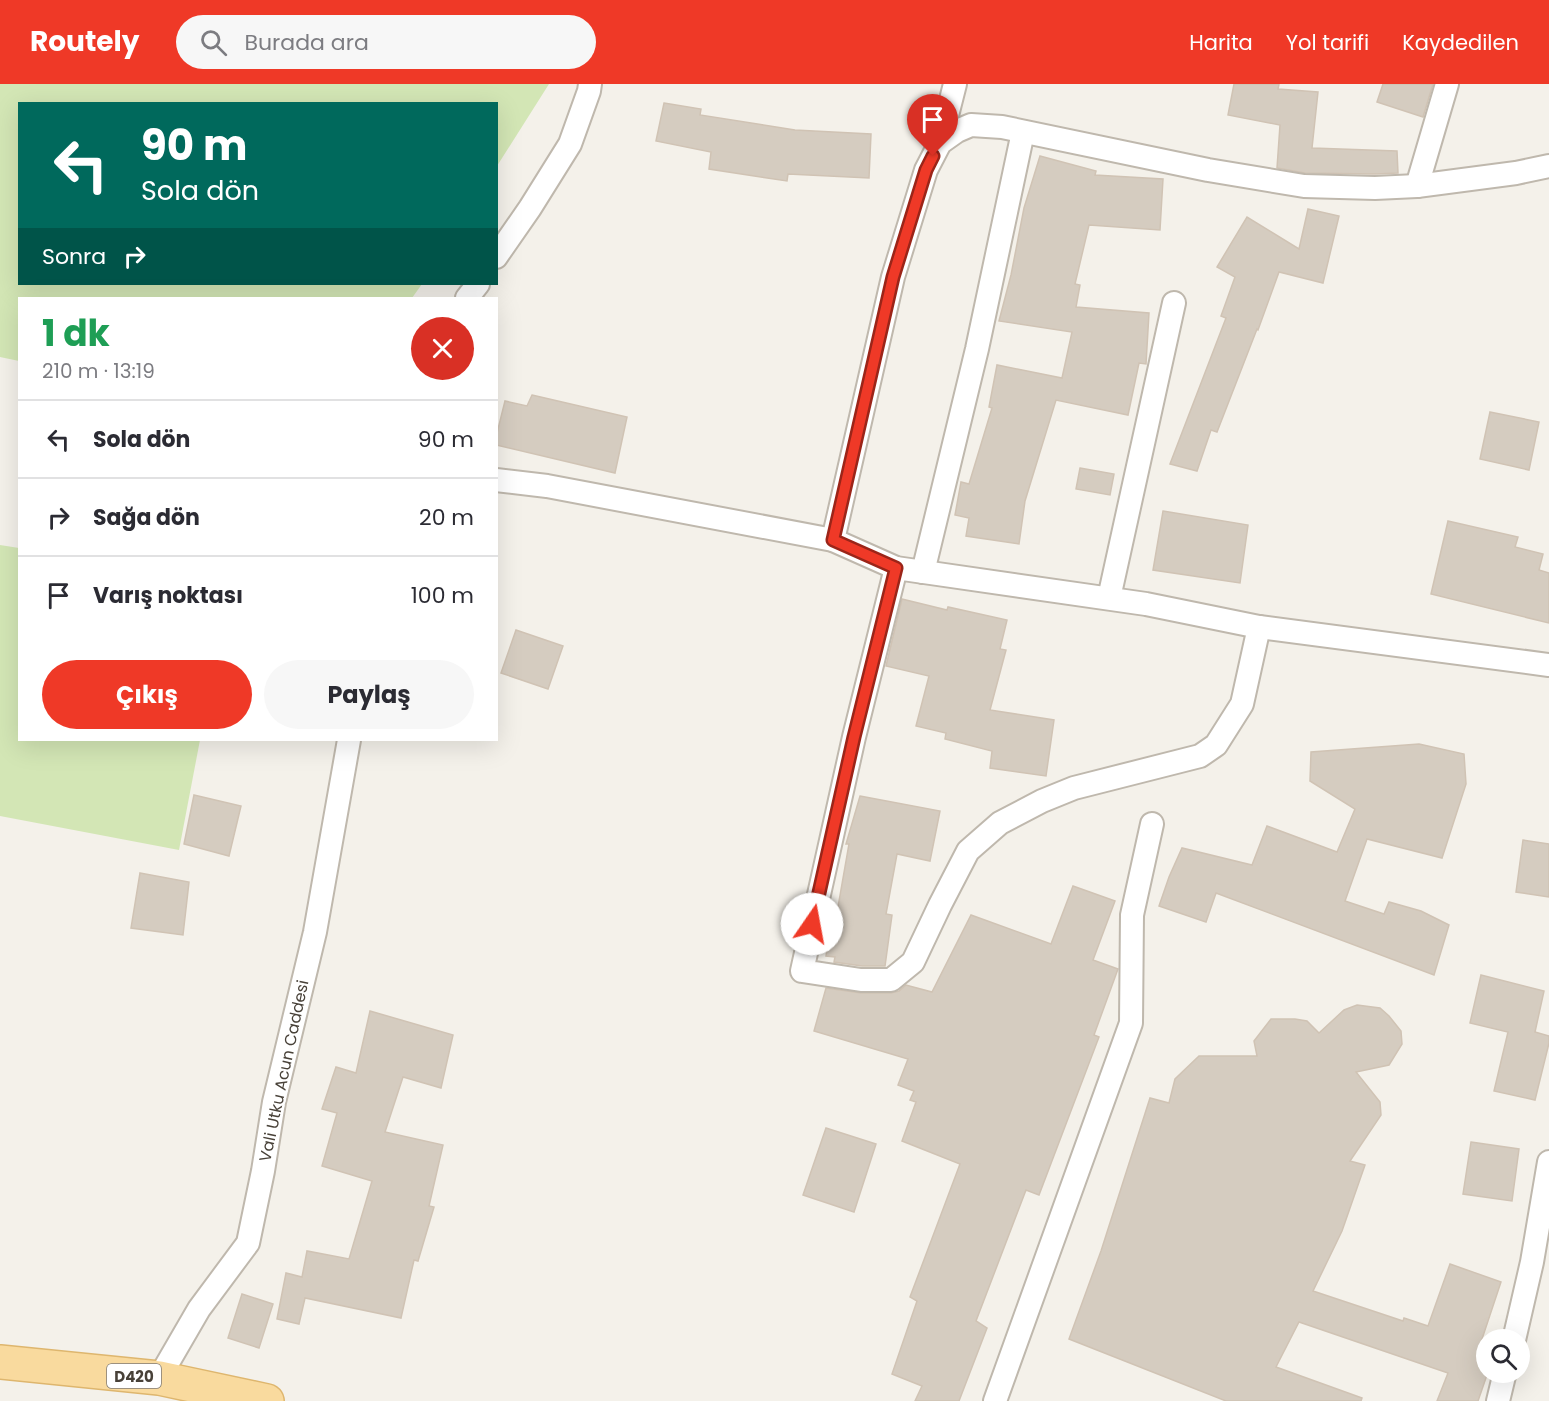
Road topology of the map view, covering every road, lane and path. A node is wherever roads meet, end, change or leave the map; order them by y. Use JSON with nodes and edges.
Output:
{"nodes":[{"id":1,"x":590,"y":84,"type":"edge"},
{"id":2,"x":955,"y":84,"type":"edge"},
{"id":3,"x":1447,"y":84,"type":"edge"},
{"id":4,"x":1023,"y":132,"type":"junction"},
{"id":5,"x":940,"y":143,"type":"junction"},
{"id":6,"x":1549,"y":166,"type":"edge"},
{"id":7,"x":1417,"y":186,"type":"junction"},
{"id":8,"x":498,"y":254,"type":"edge"},
{"id":9,"x":477,"y":285,"type":"edge"},
{"id":10,"x":468,"y":297,"type":"edge"},
{"id":11,"x":1174,"y":303,"type":"dead end"},
{"id":12,"x":498,"y":480,"type":"edge"},
{"id":13,"x":833,"y":540,"type":"junction"},
{"id":14,"x":896,"y":568,"type":"junction"},
{"id":15,"x":923,"y":572,"type":"junction"},
{"id":16,"x":1109,"y":598,"type":"junction"},
{"id":17,"x":1259,"y":627,"type":"junction"},
{"id":18,"x":1549,"y":665,"type":"edge"},
{"id":19,"x":349,"y":741,"type":"edge"},
{"id":20,"x":1152,"y":824,"type":"dead end"},
{"id":21,"x":1549,"y":1162,"type":"edge"},
{"id":22,"x":1517,"y":1329,"type":"edge"},
{"id":23,"x":0,"y":1362,"type":"edge"},
{"id":24,"x":1502,"y":1383,"type":"edge"},
{"id":25,"x":171,"y":1388,"type":"edge"},
{"id":26,"x":267,"y":1401,"type":"edge"},
{"id":27,"x":995,"y":1401,"type":"edge"},
{"id":28,"x":1498,"y":1401,"type":"edge"}],
"edges":[{"from":1,"to":8,"type":"street"},
{"from":2,"to":5,"type":"street"},
{"from":3,"to":7,"type":"street"},
{"from":4,"to":5,"type":"street"},
{"from":4,"to":7,"type":"street"},
{"from":4,"to":15,"type":"street"},
{"from":5,"to":13,"type":"street"},
{"from":6,"to":7,"type":"street"},
{"from":9,"to":10,"type":"street"},
{"from":11,"to":16,"type":"street"},
{"from":12,"to":13,"type":"street"},
{"from":13,"to":14,"type":"street"},
{"from":14,"to":15,"type":"street"},
{"from":14,"to":17,"type":"street"},
{"from":15,"to":16,"type":"street"},
{"from":16,"to":17,"type":"street"},
{"from":17,"to":18,"type":"street"},
{"from":19,"to":25,"type":"street","name":"Vali Utku Acun Caddesi"},
{"from":20,"to":27,"type":"street"},
{"from":21,"to":22,"type":"street"},
{"from":23,"to":25,"type":"main road","number":"D420"},
{"from":24,"to":28,"type":"street"},
{"from":25,"to":26,"type":"main road","number":"D420"}]}
